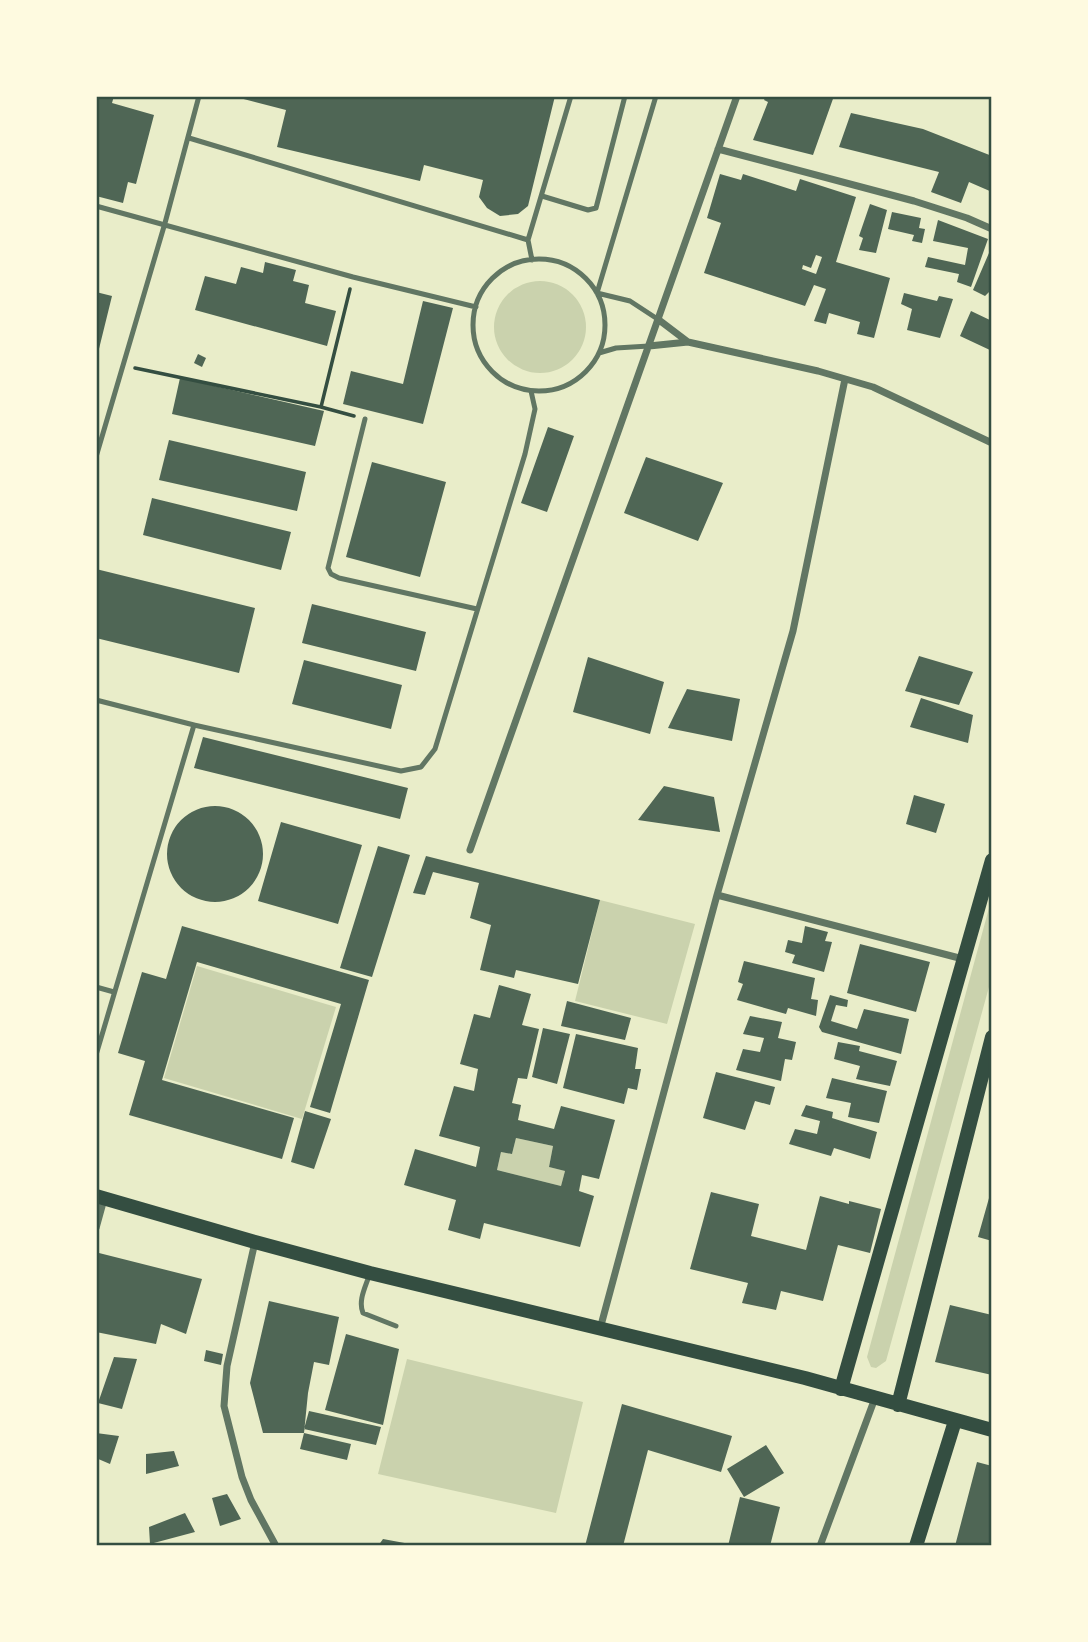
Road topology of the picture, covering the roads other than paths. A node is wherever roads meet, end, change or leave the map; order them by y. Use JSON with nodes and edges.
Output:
{"nodes":[{"id":1,"x":199,"y":96,"type":"edge"},
{"id":2,"x":570,"y":96,"type":"edge"},
{"id":3,"x":625,"y":96,"type":"edge"},
{"id":4,"x":656,"y":96,"type":"edge"},
{"id":5,"x":737,"y":96,"type":"edge"},
{"id":6,"x":189,"y":138,"type":"junction"},
{"id":7,"x":718,"y":149,"type":"junction"},
{"id":8,"x":542,"y":196,"type":"junction"},
{"id":9,"x":96,"y":206,"type":"edge"},
{"id":10,"x":165,"y":223,"type":"junction"},
{"id":11,"x":992,"y":229,"type":"edge"},
{"id":12,"x":528,"y":240,"type":"junction"},
{"id":13,"x":532,"y":260,"type":"junction"},
{"id":14,"x":597,"y":293,"type":"junction"},
{"id":15,"x":476,"y":307,"type":"junction"},
{"id":16,"x":659,"y":320,"type":"junction"},
{"id":17,"x":688,"y":342,"type":"junction"},
{"id":18,"x":649,"y":346,"type":"junction"},
{"id":19,"x":599,"y":353,"type":"junction"},
{"id":20,"x":845,"y":379,"type":"junction"},
{"id":21,"x":531,"y":391,"type":"junction"},
{"id":22,"x":365,"y":419,"type":"road end"},
{"id":23,"x":992,"y":443,"type":"edge"},
{"id":24,"x":96,"y":457,"type":"edge"},
{"id":25,"x":477,"y":609,"type":"junction"},
{"id":26,"x":96,"y":700,"type":"edge"},
{"id":27,"x":194,"y":725,"type":"junction"},
{"id":28,"x":470,"y":850,"type":"dead end"},
{"id":29,"x":992,"y":860,"type":"edge"},
{"id":30,"x":717,"y":895,"type":"junction"},
{"id":31,"x":963,"y":958,"type":"junction"},
{"id":32,"x":96,"y":987,"type":"edge"},
{"id":33,"x":114,"y":992,"type":"junction"},
{"id":34,"x":992,"y":1037,"type":"edge"},
{"id":35,"x":96,"y":1055,"type":"edge"},
{"id":36,"x":100,"y":1197,"type":"edge"},
{"id":37,"x":96,"y":1228,"type":"edge"},
{"id":38,"x":255,"y":1242,"type":"junction"},
{"id":39,"x":370,"y":1273,"type":"junction"},
{"id":40,"x":396,"y":1326,"type":"dead end"},
{"id":41,"x":600,"y":1329,"type":"junction"},
{"id":42,"x":842,"y":1389,"type":"junction"},
{"id":43,"x":875,"y":1398,"type":"junction"},
{"id":44,"x":898,"y":1405,"type":"junction"},
{"id":45,"x":956,"y":1421,"type":"junction"},
{"id":46,"x":992,"y":1430,"type":"edge"},
{"id":47,"x":276,"y":1546,"type":"edge"},
{"id":48,"x":820,"y":1546,"type":"edge"},
{"id":49,"x":915,"y":1546,"type":"edge"}],
"edges":[{"from":1,"to":6,"type":"lane"},
{"from":2,"to":8,"type":"lane"},
{"from":3,"to":8,"type":"lane"},
{"from":4,"to":14,"type":"lane"},
{"from":5,"to":7,"type":"street"},
{"from":6,"to":10,"type":"lane"},
{"from":6,"to":12,"type":"lane"},
{"from":7,"to":11,"type":"street"},
{"from":7,"to":16,"type":"street"},
{"from":8,"to":12,"type":"lane"},
{"from":9,"to":10,"type":"lane"},
{"from":10,"to":15,"type":"lane"},
{"from":10,"to":24,"type":"lane"},
{"from":12,"to":13,"type":"lane"},
{"from":13,"to":14,"type":"lane"},
{"from":13,"to":15,"type":"lane"},
{"from":14,"to":16,"type":"lane"},
{"from":14,"to":19,"type":"lane"},
{"from":15,"to":21,"type":"lane"},
{"from":16,"to":17,"type":"street"},
{"from":16,"to":18,"type":"street"},
{"from":17,"to":18,"type":"street"},
{"from":17,"to":20,"type":"street"},
{"from":18,"to":19,"type":"lane"},
{"from":18,"to":28,"type":"street"},
{"from":19,"to":21,"type":"lane"},
{"from":20,"to":23,"type":"street"},
{"from":20,"to":30,"type":"street"},
{"from":21,"to":25,"type":"lane"},
{"from":22,"to":25,"type":"lane"},
{"from":25,"to":27,"type":"lane"},
{"from":26,"to":27,"type":"lane"},
{"from":27,"to":33,"type":"lane"},
{"from":29,"to":31,"type":"main road"},
{"from":30,"to":31,"type":"street"},
{"from":30,"to":41,"type":"street"},
{"from":31,"to":42,"type":"main road"},
{"from":32,"to":33,"type":"lane"},
{"from":33,"to":35,"type":"lane"},
{"from":34,"to":44,"type":"main road"},
{"from":36,"to":37,"type":"street"},
{"from":36,"to":38,"type":"main road"},
{"from":38,"to":39,"type":"main road"},
{"from":38,"to":47,"type":"street"},
{"from":39,"to":40,"type":"lane"},
{"from":39,"to":41,"type":"main road"},
{"from":41,"to":42,"type":"main road"},
{"from":42,"to":43,"type":"main road"},
{"from":43,"to":44,"type":"main road"},
{"from":43,"to":48,"type":"street"},
{"from":44,"to":45,"type":"main road"},
{"from":45,"to":46,"type":"main road"},
{"from":45,"to":49,"type":"main road"}]}
